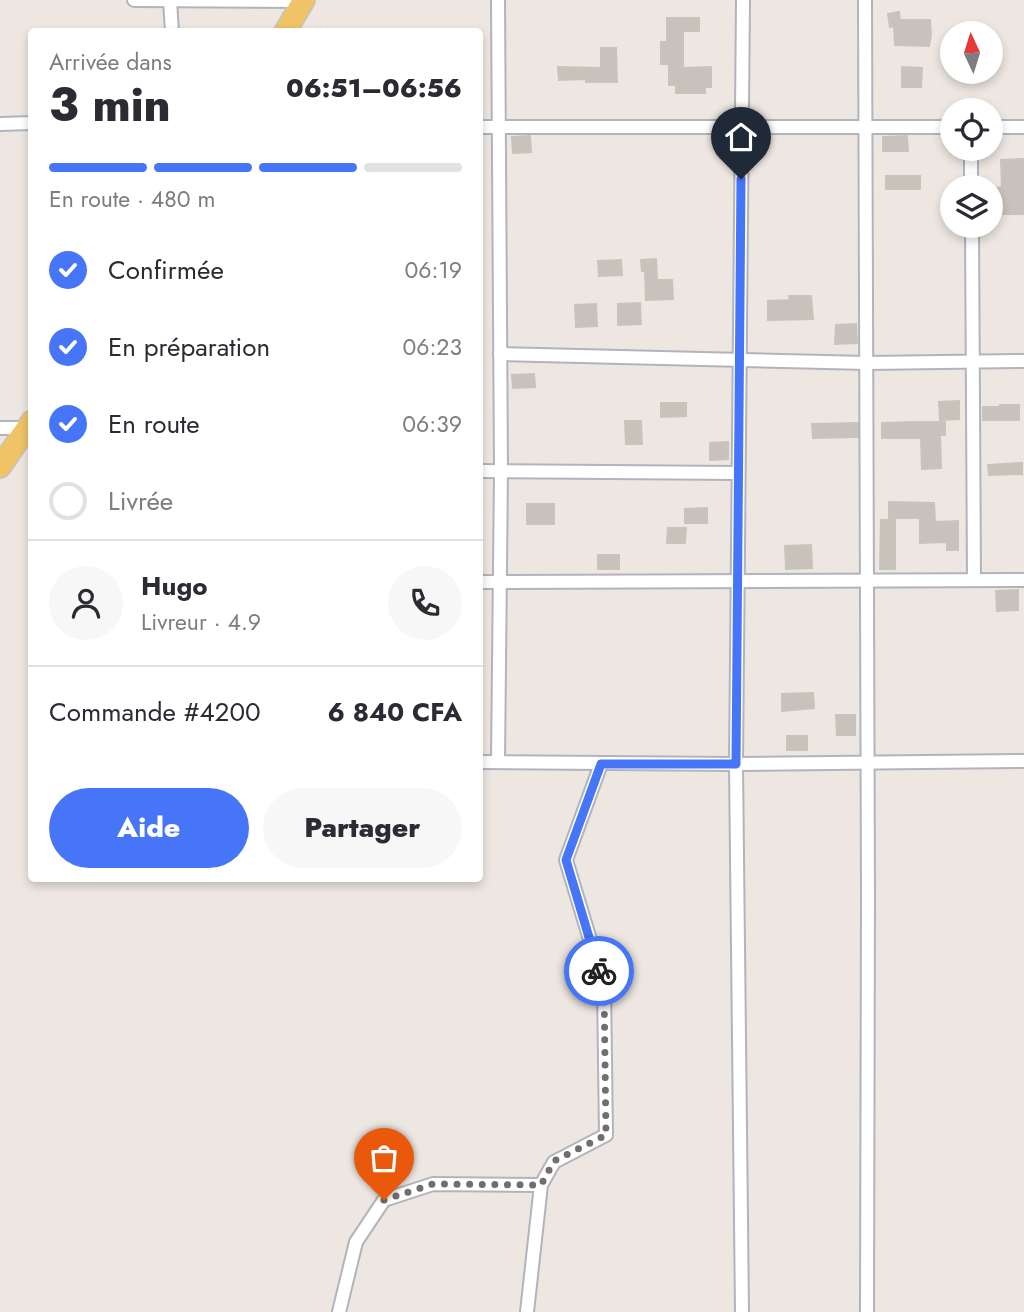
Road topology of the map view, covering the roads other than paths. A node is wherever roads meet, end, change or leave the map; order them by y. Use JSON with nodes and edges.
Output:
{"nodes":[{"id":1,"x":134,"y":0,"type":"edge"},
{"id":2,"x":169,"y":0,"type":"edge"},
{"id":3,"x":498,"y":0,"type":"edge"},
{"id":4,"x":743,"y":0,"type":"edge"},
{"id":5,"x":865,"y":0,"type":"edge"},
{"id":6,"x":304,"y":1,"type":"edge"},
{"id":7,"x":172,"y":28,"type":"edge"},
{"id":8,"x":287,"y":28,"type":"edge"},
{"id":9,"x":28,"y":123,"type":"edge"},
{"id":10,"x":0,"y":124,"type":"edge"},
{"id":11,"x":483,"y":127,"type":"edge"},
{"id":12,"x":742,"y":127,"type":"junction"},
{"id":13,"x":866,"y":127,"type":"junction"},
{"id":14,"x":940,"y":127,"type":"edge"},
{"id":15,"x":1003,"y":127,"type":"edge"},
{"id":16,"x":1024,"y":127,"type":"edge"},
{"id":17,"x":498,"y":128,"type":"junction"},
{"id":18,"x":972,"y":238,"type":"edge"},
{"id":19,"x":500,"y":354,"type":"junction"},
{"id":20,"x":740,"y":360,"type":"junction"},
{"id":21,"x":1024,"y":361,"type":"edge"},
{"id":22,"x":973,"y":362,"type":"junction"},
{"id":23,"x":867,"y":363,"type":"junction"},
{"id":24,"x":28,"y":425,"type":"edge"},
{"id":25,"x":28,"y":426,"type":"edge"},
{"id":26,"x":0,"y":428,"type":"edge"},
{"id":27,"x":0,"y":467,"type":"edge"},
{"id":28,"x":483,"y":471,"type":"edge"},
{"id":29,"x":501,"y":471,"type":"junction"},
{"id":30,"x":738,"y":473,"type":"junction"},
{"id":31,"x":974,"y":580,"type":"junction"},
{"id":32,"x":1024,"y":580,"type":"edge"},
{"id":33,"x":867,"y":581,"type":"junction"},
{"id":34,"x":500,"y":582,"type":"junction"},
{"id":35,"x":737,"y":582,"type":"junction"},
{"id":36,"x":483,"y":583,"type":"edge"},
{"id":37,"x":1024,"y":761,"type":"edge"},
{"id":38,"x":483,"y":762,"type":"edge"},
{"id":39,"x":498,"y":762,"type":"junction"},
{"id":40,"x":867,"y":762,"type":"junction"},
{"id":41,"x":601,"y":764,"type":"junction"},
{"id":42,"x":736,"y":764,"type":"junction"},
{"id":43,"x":541,"y":1185,"type":"junction"},
{"id":44,"x":340,"y":1312,"type":"edge"},
{"id":45,"x":527,"y":1312,"type":"edge"},
{"id":46,"x":742,"y":1312,"type":"edge"},
{"id":47,"x":867,"y":1312,"type":"edge"}],
"edges":[{"from":1,"to":2,"type":"street"},
{"from":2,"to":6,"type":"street"},
{"from":2,"to":7,"type":"street"},
{"from":3,"to":17,"type":"street"},
{"from":4,"to":12,"type":"street"},
{"from":5,"to":13,"type":"street"},
{"from":6,"to":8,"type":"main road"},
{"from":9,"to":10,"type":"street"},
{"from":11,"to":17,"type":"street"},
{"from":12,"to":13,"type":"street"},
{"from":12,"to":17,"type":"street"},
{"from":12,"to":20,"type":"street"},
{"from":13,"to":14,"type":"street"},
{"from":13,"to":23,"type":"street"},
{"from":15,"to":16,"type":"street"},
{"from":17,"to":19,"type":"street"},
{"from":18,"to":22,"type":"street"},
{"from":19,"to":20,"type":"street"},
{"from":19,"to":29,"type":"street"},
{"from":20,"to":23,"type":"street"},
{"from":20,"to":30,"type":"street"},
{"from":21,"to":22,"type":"street"},
{"from":22,"to":23,"type":"street"},
{"from":22,"to":31,"type":"street"},
{"from":23,"to":33,"type":"street"},
{"from":24,"to":26,"type":"street"},
{"from":25,"to":27,"type":"main road"},
{"from":28,"to":29,"type":"street"},
{"from":29,"to":30,"type":"street"},
{"from":29,"to":34,"type":"street"},
{"from":30,"to":35,"type":"street"},
{"from":31,"to":32,"type":"street"},
{"from":31,"to":33,"type":"street"},
{"from":33,"to":35,"type":"street"},
{"from":33,"to":40,"type":"street"},
{"from":34,"to":35,"type":"street"},
{"from":34,"to":36,"type":"street"},
{"from":34,"to":39,"type":"street"},
{"from":35,"to":42,"type":"street"},
{"from":37,"to":40,"type":"street"},
{"from":38,"to":39,"type":"street"},
{"from":39,"to":41,"type":"street"},
{"from":40,"to":42,"type":"street"},
{"from":40,"to":47,"type":"street"},
{"from":41,"to":42,"type":"street"},
{"from":41,"to":43,"type":"street"},
{"from":42,"to":46,"type":"street"},
{"from":43,"to":44,"type":"street"},
{"from":43,"to":45,"type":"street"}]}
